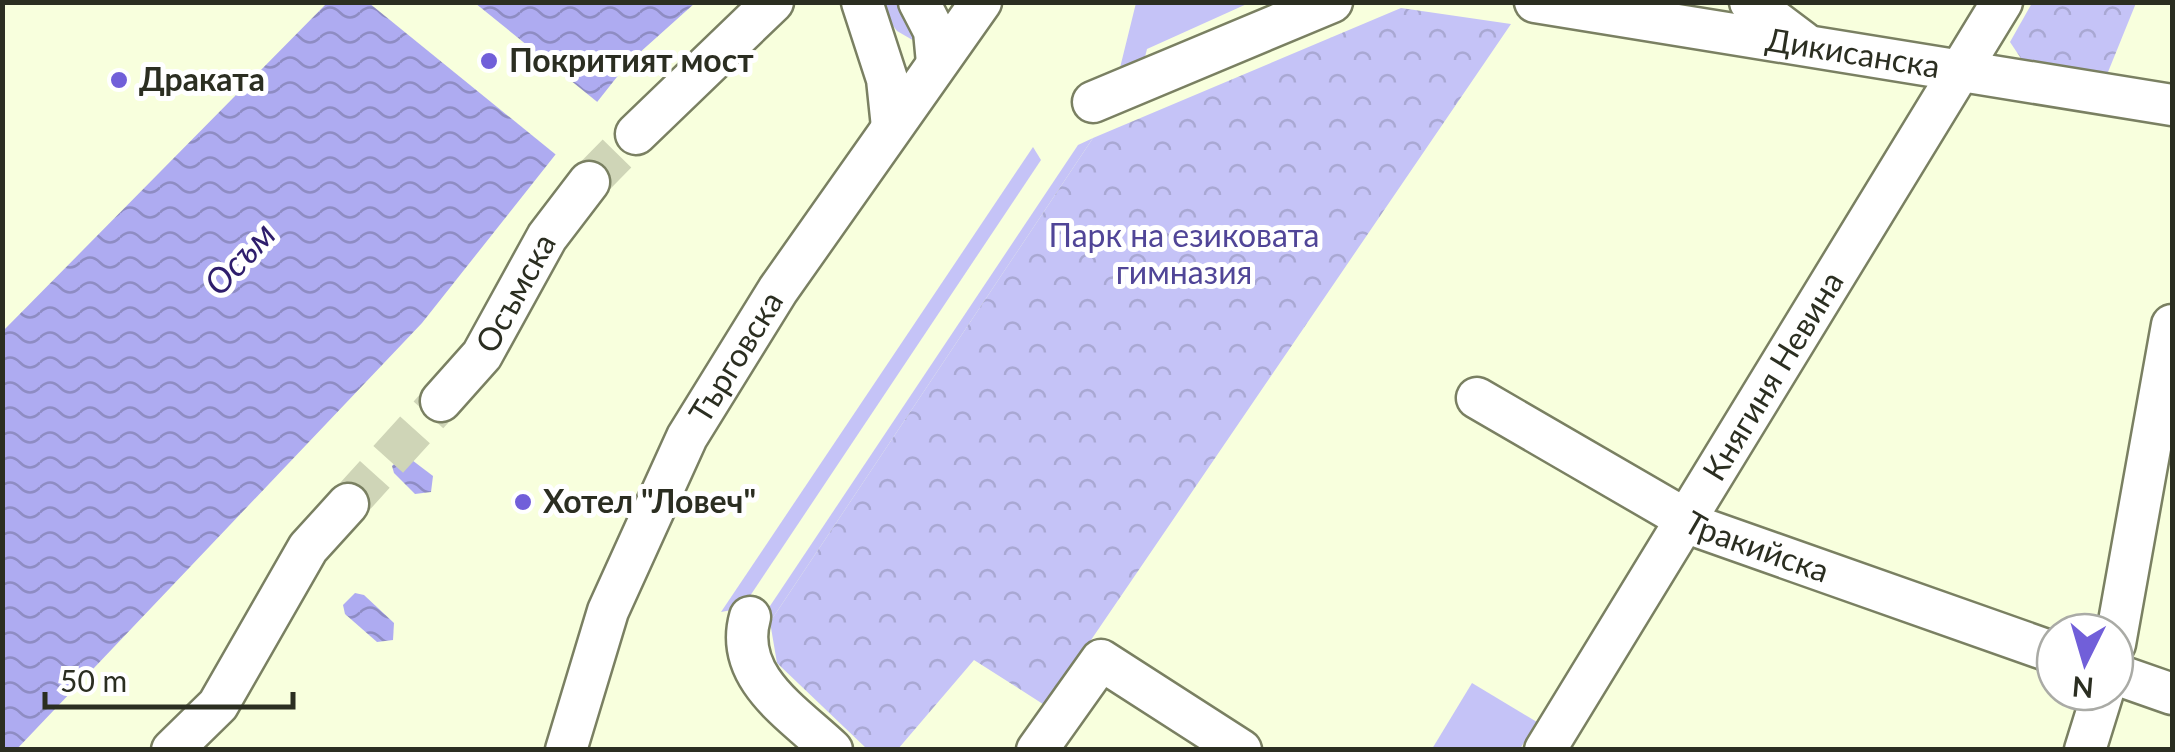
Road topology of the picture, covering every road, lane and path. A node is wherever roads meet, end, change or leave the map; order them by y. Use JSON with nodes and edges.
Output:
{"nodes":[{"id":1,"x":773,"y":2,"type":"edge"},
{"id":2,"x":864,"y":2,"type":"edge"},
{"id":3,"x":919,"y":2,"type":"edge"},
{"id":4,"x":1332,"y":2,"type":"edge"},
{"id":5,"x":1535,"y":2,"type":"edge"},
{"id":6,"x":1750,"y":2,"type":"edge"},
{"id":7,"x":2002,"y":2,"type":"edge"},
{"id":8,"x":966,"y":5,"type":"edge"},
{"id":9,"x":1811,"y":46,"type":"junction"},
{"id":10,"x":937,"y":63,"type":"junction"},
{"id":11,"x":1961,"y":71,"type":"junction"},
{"id":12,"x":1092,"y":102,"type":"dead end"},
{"id":13,"x":2172,"y":105,"type":"edge"},
{"id":14,"x":892,"y":126,"type":"junction"},
{"id":15,"x":636,"y":134,"type":"tunnel mouth"},
{"id":16,"x":590,"y":182,"type":"tunnel mouth"},
{"id":17,"x":2172,"y":325,"type":"edge"},
{"id":18,"x":1478,"y":398,"type":"dead end"},
{"id":19,"x":442,"y":401,"type":"tunnel mouth"},
{"id":20,"x":348,"y":504,"type":"tunnel mouth"},
{"id":21,"x":1684,"y":520,"type":"junction"},
{"id":22,"x":2121,"y":612,"type":"edge"},
{"id":23,"x":750,"y":617,"type":"dead end"},
{"id":24,"x":2035,"y":646,"type":"edge"},
{"id":25,"x":2135,"y":681,"type":"edge"},
{"id":26,"x":2172,"y":694,"type":"edge"},
{"id":27,"x":2097,"y":712,"type":"edge"},
{"id":28,"x":172,"y":750,"type":"edge"},
{"id":29,"x":566,"y":750,"type":"edge"},
{"id":30,"x":832,"y":750,"type":"edge"},
{"id":31,"x":1037,"y":750,"type":"edge"},
{"id":32,"x":1241,"y":750,"type":"edge"},
{"id":33,"x":1545,"y":750,"type":"edge"},
{"id":34,"x":2085,"y":750,"type":"edge"}],
"edges":[{"from":1,"to":15,"type":"street"},
{"from":2,"to":10,"type":"street"},
{"from":2,"to":14,"type":"street"},
{"from":3,"to":10,"type":"street"},
{"from":4,"to":12,"type":"street"},
{"from":5,"to":9,"type":"street","name":"Дикисанска"},
{"from":6,"to":9,"type":"street"},
{"from":7,"to":11,"type":"street","name":"Княгиня Невина"},
{"from":8,"to":10,"type":"street","name":"Търговска"},
{"from":9,"to":11,"type":"street","name":"Дикисанска"},
{"from":10,"to":14,"type":"street","name":"Търговска"},
{"from":11,"to":13,"type":"street","name":"Дикисанска"},
{"from":11,"to":21,"type":"street","name":"Княгиня Невина"},
{"from":14,"to":29,"type":"street","name":"Търговска"},
{"from":16,"to":19,"type":"street","name":"Осъмска"},
{"from":17,"to":22,"type":"street"},
{"from":18,"to":21,"type":"street","name":"Тракийска"},
{"from":20,"to":28,"type":"street"},
{"from":21,"to":24,"type":"street","name":"Тракийска"},
{"from":21,"to":33,"type":"street","name":"Княгиня Невина"},
{"from":23,"to":30,"type":"street"},
{"from":25,"to":26,"type":"street"},
{"from":27,"to":34,"type":"street"},
{"from":31,"to":32,"type":"street"}]}
